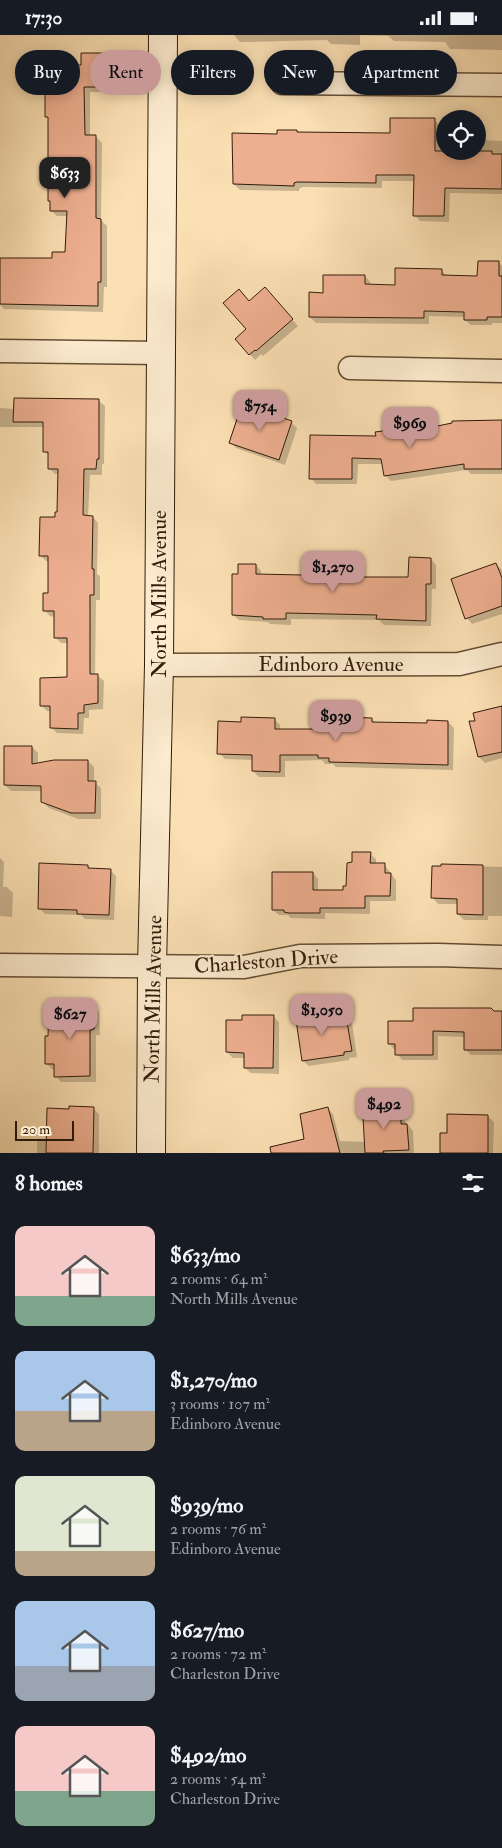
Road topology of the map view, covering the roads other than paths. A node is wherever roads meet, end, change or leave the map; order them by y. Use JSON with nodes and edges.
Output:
{"nodes":[{"id":1,"x":162,"y":35,"type":"edge"},
{"id":2,"x":334,"y":83,"type":"edge"},
{"id":3,"x":502,"y":85,"type":"edge"},
{"id":4,"x":0,"y":351,"type":"edge"},
{"id":5,"x":160,"y":353,"type":"junction"},
{"id":6,"x":350,"y":368,"type":"dead end"},
{"id":7,"x":502,"y":371,"type":"edge"},
{"id":8,"x":502,"y":653,"type":"edge"},
{"id":9,"x":159,"y":665,"type":"junction"},
{"id":10,"x":502,"y":957,"type":"edge"},
{"id":11,"x":0,"y":965,"type":"edge"},
{"id":12,"x":152,"y":967,"type":"junction"},
{"id":13,"x":151,"y":1153,"type":"edge"}],
"edges":[{"from":1,"to":5,"type":"main road","name":"North Mills Avenue"},
{"from":2,"to":3,"type":"street"},
{"from":4,"to":5,"type":"street"},
{"from":5,"to":9,"type":"main road","name":"North Mills Avenue"},
{"from":6,"to":7,"type":"street"},
{"from":8,"to":9,"type":"street","name":"Edinboro Avenue"},
{"from":9,"to":12,"type":"main road","name":"North Mills Avenue"},
{"from":10,"to":12,"type":"street","name":"Charleston Drive"},
{"from":11,"to":12,"type":"street","name":"Charleston Drive"},
{"from":12,"to":13,"type":"main road","name":"North Mills Avenue"}]}
